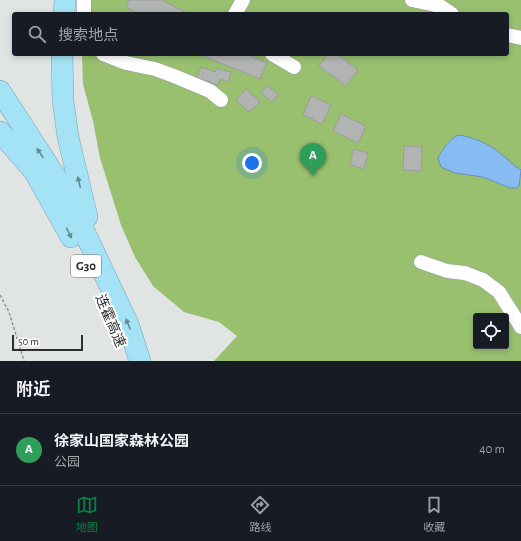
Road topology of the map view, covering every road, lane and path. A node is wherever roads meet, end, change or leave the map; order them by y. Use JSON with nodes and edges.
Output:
{"nodes":[{"id":1,"x":66,"y":0,"type":"edge"},
{"id":2,"x":84,"y":0,"type":"edge"},
{"id":3,"x":243,"y":0,"type":"edge"},
{"id":4,"x":412,"y":0,"type":"edge"},
{"id":5,"x":64,"y":12,"type":"edge"},
{"id":6,"x":84,"y":12,"type":"edge"},
{"id":7,"x":235,"y":12,"type":"edge"},
{"id":8,"x":449,"y":12,"type":"edge"},
{"id":9,"x":509,"y":35,"type":"edge"},
{"id":10,"x":521,"y":38,"type":"edge"},
{"id":11,"x":62,"y":56,"type":"edge"},
{"id":12,"x":108,"y":56,"type":"edge"},
{"id":13,"x":275,"y":56,"type":"edge"},
{"id":14,"x":294,"y":67,"type":"dead end"},
{"id":15,"x":0,"y":90,"type":"edge"},
{"id":16,"x":221,"y":100,"type":"dead end"},
{"id":17,"x":0,"y":115,"type":"edge"},
{"id":18,"x":0,"y":132,"type":"edge"},
{"id":19,"x":37,"y":174,"type":"junction"},
{"id":20,"x":421,"y":262,"type":"dead end"},
{"id":21,"x":104,"y":273,"type":"junction"},
{"id":22,"x":0,"y":295,"type":"edge"},
{"id":23,"x":521,"y":327,"type":"edge"},
{"id":24,"x":24,"y":361,"type":"edge"},
{"id":25,"x":126,"y":361,"type":"edge"},
{"id":26,"x":140,"y":361,"type":"edge"}],
"edges":[{"from":1,"to":5,"type":"highway"},
{"from":2,"to":6,"type":"lane"},
{"from":3,"to":7,"type":"lane"},
{"from":4,"to":8,"type":"lane"},
{"from":9,"to":10,"type":"lane"},
{"from":21,"to":11,"type":"highway","one_way":true},
{"from":12,"to":16,"type":"lane"},
{"from":13,"to":14,"type":"lane"},
{"from":21,"to":15,"type":"highway","one_way":true},
{"from":17,"to":19,"type":"highway"},
{"from":18,"to":19,"type":"highway"},
{"from":19,"to":25,"type":"highway","name":"连霍高速","number":"G30","one_way":true},
{"from":20,"to":23,"type":"lane"},
{"from":26,"to":21,"type":"highway","name":"连霍高速","number":"G30","one_way":true},
{"from":22,"to":24,"type":"path"}]}
